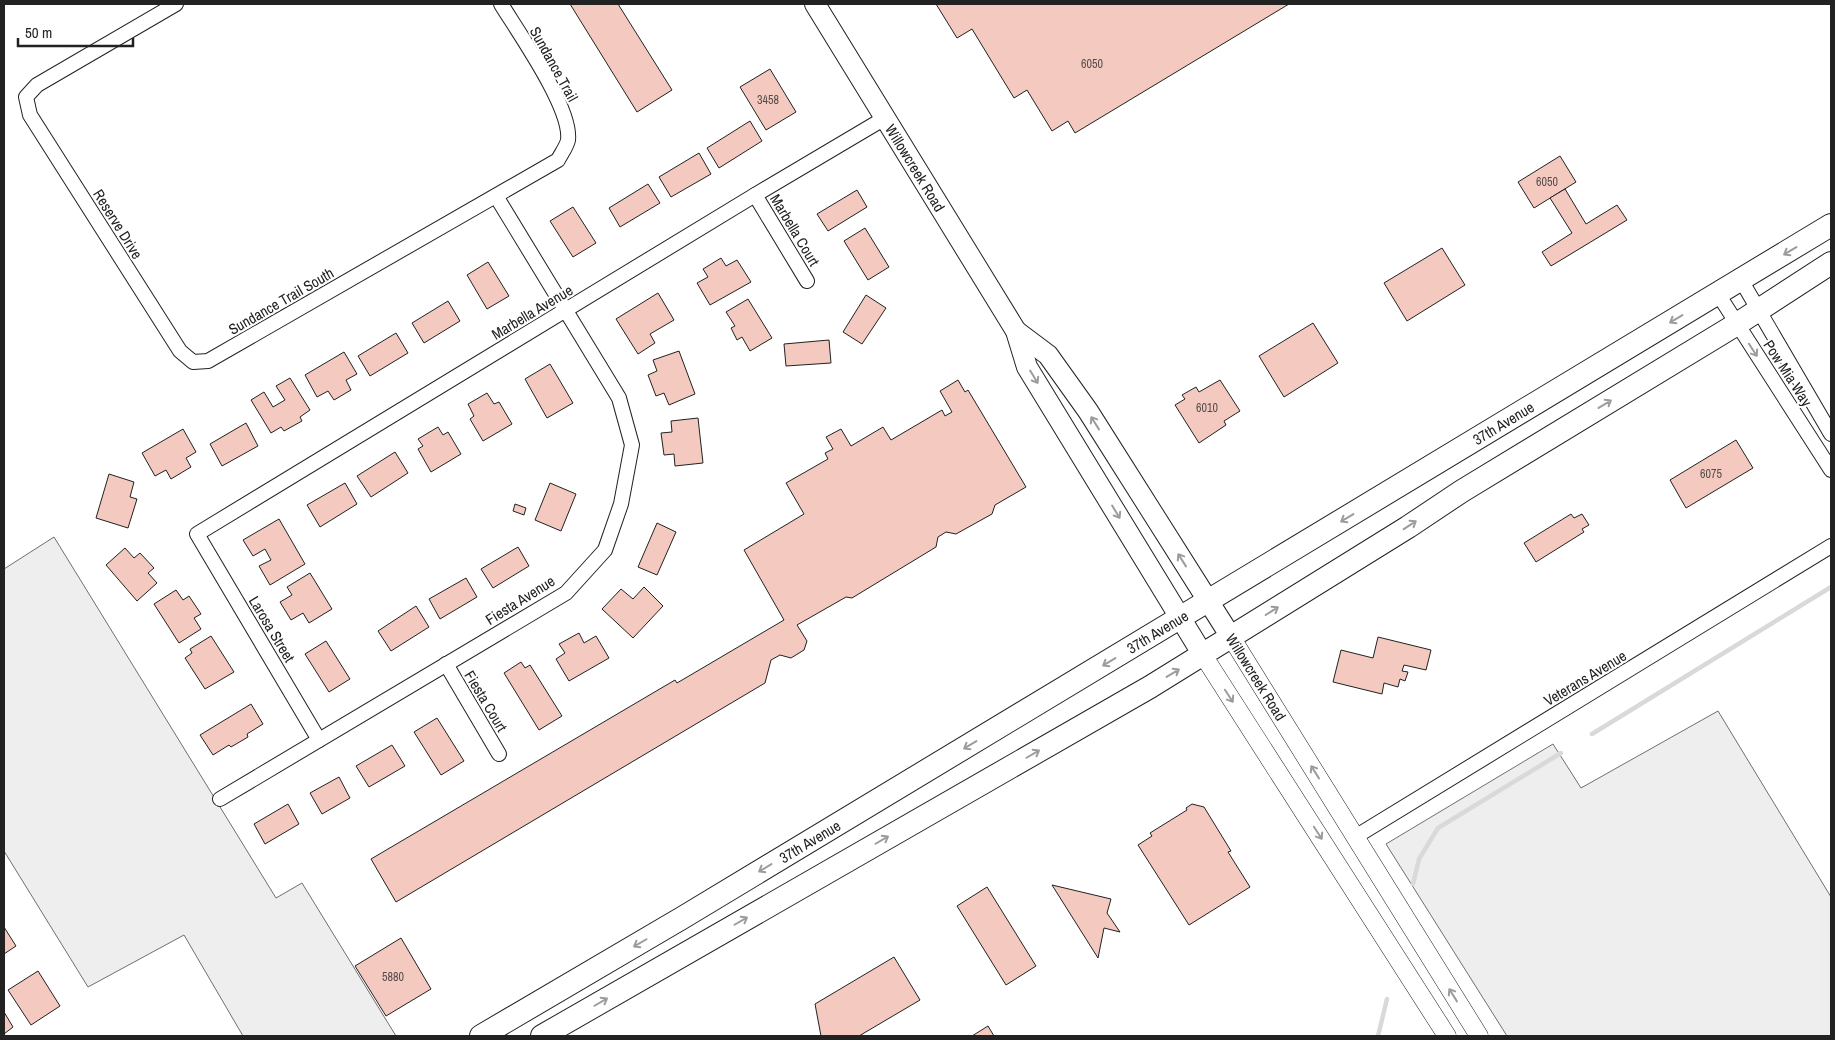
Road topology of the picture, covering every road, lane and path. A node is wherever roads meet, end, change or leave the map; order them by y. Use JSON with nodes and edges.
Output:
{"nodes":[{"id":1,"x":176,"y":4,"type":"edge"},
{"id":2,"x":501,"y":4,"type":"edge"},
{"id":3,"x":815,"y":4,"type":"edge"},
{"id":4,"x":885,"y":118,"type":"junction"},
{"id":5,"x":755,"y":195,"type":"junction"},
{"id":6,"x":496,"y":196,"type":"junction"},
{"id":7,"x":1831,"y":225,"type":"edge"},
{"id":8,"x":383,"y":262,"type":"joint"},
{"id":9,"x":1831,"y":263,"type":"edge"},
{"id":10,"x":1741,"y":280,"type":"junction"},
{"id":11,"x":807,"y":282,"type":"dead end"},
{"id":12,"x":1718,"y":294,"type":"junction"},
{"id":13,"x":1759,"y":309,"type":"junction"},
{"id":14,"x":567,"y":310,"type":"junction"},
{"id":15,"x":1737,"y":324,"type":"junction"},
{"id":16,"x":1016,"y":332,"type":"junction"},
{"id":17,"x":193,"y":362,"type":"joint"},
{"id":18,"x":1831,"y":434,"type":"edge"},
{"id":19,"x":1831,"y":470,"type":"edge"},
{"id":20,"x":197,"y":534,"type":"joint"},
{"id":21,"x":1831,"y":546,"type":"edge"},
{"id":22,"x":1208,"y":601,"type":"junction"},
{"id":23,"x":1181,"y":618,"type":"junction"},
{"id":24,"x":1231,"y":637,"type":"junction"},
{"id":25,"x":1204,"y":655,"type":"junction"},
{"id":26,"x":446,"y":664,"type":"junction"},
{"id":27,"x":319,"y":740,"type":"junction"},
{"id":28,"x":499,"y":754,"type":"dead end"},
{"id":29,"x":220,"y":799,"type":"dead end"},
{"id":30,"x":1355,"y":837,"type":"junction"},
{"id":31,"x":481,"y":1036,"type":"edge"},
{"id":32,"x":542,"y":1036,"type":"edge"},
{"id":33,"x":1448,"y":1036,"type":"edge"},
{"id":34,"x":1479,"y":1036,"type":"edge"}],
"edges":[{"from":1,"to":17,"type":"street","name":"Reserve Drive"},
{"from":2,"to":6,"type":"street","name":"Sundance Trail"},
{"from":3,"to":4,"type":"main road","name":"Willowcreek Road"},
{"from":4,"to":5,"type":"street","name":"Marbella Avenue"},
{"from":4,"to":16,"type":"main road","name":"Willowcreek Road"},
{"from":5,"to":11,"type":"street","name":"Marbella Court"},
{"from":5,"to":14,"type":"street","name":"Marbella Avenue"},
{"from":6,"to":8,"type":"street","name":"Sundance Trail"},
{"from":6,"to":14,"type":"street"},
{"from":7,"to":10,"type":"main road","name":"37th Avenue","one_way":true},
{"from":8,"to":17,"type":"street","name":"Sundance Trail South"},
{"from":9,"to":13,"type":"main road"},
{"from":10,"to":12,"type":"main road","name":"37th Avenue"},
{"from":10,"to":13,"type":"street","name":"Pow Mia Way"},
{"from":12,"to":15,"type":"street","name":"Pow Mia Way"},
{"from":12,"to":22,"type":"main road","name":"37th Avenue","one_way":true},
{"from":13,"to":15,"type":"main road"},
{"from":13,"to":18,"type":"street","name":"Pow Mia Way"},
{"from":14,"to":20,"type":"street","name":"Marbella Avenue"},
{"from":14,"to":26,"type":"street","name":"Fiesta Avenue"},
{"from":15,"to":19,"type":"street","name":"Pow Mia Way","one_way":true},
{"from":24,"to":15,"type":"main road","one_way":true},
{"from":22,"to":16,"type":"main road","name":"Willowcreek Road","one_way":true},
{"from":16,"to":23,"type":"main road","name":"Willowcreek Road","one_way":true},
{"from":20,"to":27,"type":"street","name":"Larosa Street"},
{"from":21,"to":30,"type":"street","name":"Veterans Avenue"},
{"from":22,"to":23,"type":"main road","name":"37th Avenue"},
{"from":22,"to":24,"type":"main road","name":"Willowcreek Road"},
{"from":23,"to":25,"type":"main road","name":"Willowcreek Road"},
{"from":23,"to":31,"type":"main road","name":"37th Avenue","one_way":true},
{"from":24,"to":25,"type":"main road"},
{"from":30,"to":24,"type":"street","name":"Willowcreek Road","one_way":true},
{"from":32,"to":25,"type":"main road","one_way":true},
{"from":25,"to":33,"type":"street","name":"Willowcreek Road","one_way":true},
{"from":26,"to":27,"type":"street","name":"Fiesta Avenue"},
{"from":26,"to":28,"type":"street","name":"Fiesta Court"},
{"from":27,"to":29,"type":"street","name":"Fiesta Avenue"},
{"from":34,"to":30,"type":"street","name":"Willowcreek Road","one_way":true}]}
